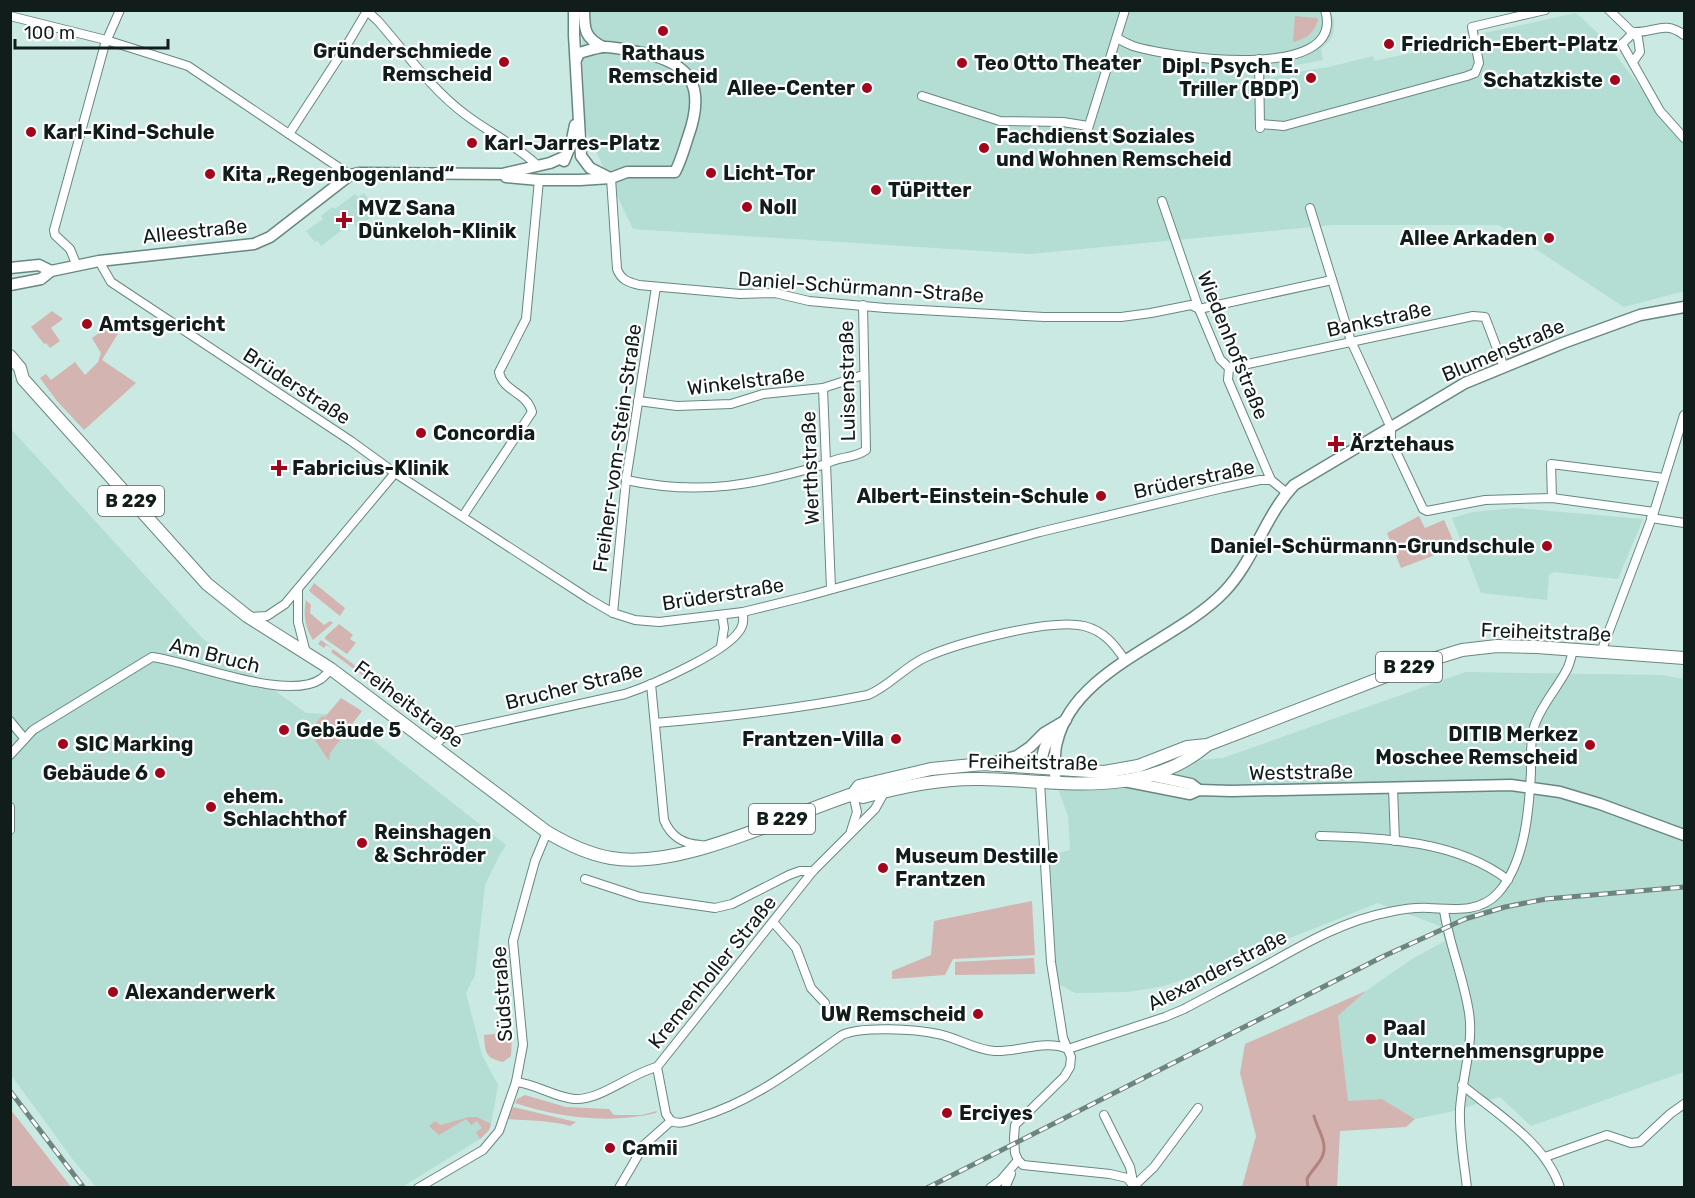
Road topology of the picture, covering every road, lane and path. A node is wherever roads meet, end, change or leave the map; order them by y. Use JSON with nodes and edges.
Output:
{"nodes":[{"id":1,"x":120,"y":10,"type":"edge"},
{"id":2,"x":574,"y":10,"type":"edge"},
{"id":3,"x":584,"y":10,"type":"edge"},
{"id":4,"x":1125,"y":10,"type":"edge"},
{"id":5,"x":1325,"y":10,"type":"edge"},
{"id":6,"x":1545,"y":10,"type":"edge"},
{"id":7,"x":1609,"y":10,"type":"edge"},
{"id":8,"x":367,"y":11,"type":"edge"},
{"id":9,"x":10,"y":16,"type":"edge"},
{"id":10,"x":1634,"y":32,"type":"junction"},
{"id":11,"x":1684,"y":35,"type":"edge"},
{"id":12,"x":1117,"y":39,"type":"junction"},
{"id":13,"x":106,"y":40,"type":"junction"},
{"id":14,"x":603,"y":47,"type":"junction"},
{"id":15,"x":576,"y":58,"type":"junction"},
{"id":16,"x":1259,"y":59,"type":"junction"},
{"id":17,"x":1633,"y":62,"type":"junction"},
{"id":18,"x":922,"y":96,"type":"dead end"},
{"id":19,"x":578,"y":110,"type":"junction"},
{"id":20,"x":289,"y":134,"type":"junction"},
{"id":21,"x":1684,"y":138,"type":"edge"},
{"id":22,"x":566,"y":156,"type":"junction"},
{"id":23,"x":537,"y":165,"type":"junction"},
{"id":24,"x":502,"y":174,"type":"junction"},
{"id":25,"x":350,"y":175,"type":"junction"},
{"id":26,"x":611,"y":178,"type":"junction"},
{"id":27,"x":539,"y":180,"type":"junction"},
{"id":28,"x":1162,"y":201,"type":"dead end"},
{"id":29,"x":1310,"y":208,"type":"dead end"},
{"id":30,"x":99,"y":261,"type":"junction"},
{"id":31,"x":76,"y":266,"type":"junction"},
{"id":32,"x":10,"y":268,"type":"edge"},
{"id":33,"x":51,"y":271,"type":"junction"},
{"id":34,"x":1332,"y":280,"type":"junction"},
{"id":35,"x":10,"y":285,"type":"edge"},
{"id":36,"x":656,"y":287,"type":"junction"},
{"id":37,"x":863,"y":305,"type":"junction"},
{"id":38,"x":1684,"y":307,"type":"edge"},
{"id":39,"x":1199,"y":309,"type":"junction"},
{"id":40,"x":1352,"y":341,"type":"junction"},
{"id":41,"x":10,"y":356,"type":"edge"},
{"id":42,"x":1504,"y":367,"type":"junction"},
{"id":43,"x":1229,"y":368,"type":"junction"},
{"id":44,"x":10,"y":374,"type":"edge"},
{"id":45,"x":863,"y":375,"type":"junction"},
{"id":46,"x":23,"y":379,"type":"junction"},
{"id":47,"x":823,"y":388,"type":"junction"},
{"id":48,"x":638,"y":401,"type":"junction"},
{"id":49,"x":1684,"y":415,"type":"edge"},
{"id":50,"x":1391,"y":428,"type":"junction"},
{"id":51,"x":826,"y":464,"type":"junction"},
{"id":52,"x":395,"y":473,"type":"junction"},
{"id":53,"x":1664,"y":478,"type":"junction"},
{"id":54,"x":626,"y":480,"type":"junction"},
{"id":55,"x":1271,"y":480,"type":"junction"},
{"id":56,"x":1287,"y":493,"type":"junction"},
{"id":57,"x":1552,"y":498,"type":"junction"},
{"id":58,"x":1653,"y":515,"type":"junction"},
{"id":59,"x":463,"y":516,"type":"junction"},
{"id":60,"x":1684,"y":524,"type":"edge"},
{"id":61,"x":831,"y":589,"type":"junction"},
{"id":62,"x":298,"y":590,"type":"junction"},
{"id":63,"x":743,"y":612,"type":"junction"},
{"id":64,"x":613,"y":613,"type":"junction"},
{"id":65,"x":722,"y":615,"type":"junction"},
{"id":66,"x":247,"y":616,"type":"junction"},
{"id":67,"x":721,"y":646,"type":"junction"},
{"id":68,"x":1573,"y":650,"type":"junction"},
{"id":69,"x":1601,"y":652,"type":"junction"},
{"id":70,"x":306,"y":653,"type":"junction"},
{"id":71,"x":1684,"y":658,"type":"edge"},
{"id":72,"x":1125,"y":660,"type":"junction"},
{"id":73,"x":331,"y":669,"type":"junction"},
{"id":74,"x":651,"y":684,"type":"junction"},
{"id":75,"x":1066,"y":720,"type":"junction"},
{"id":76,"x":10,"y":721,"type":"edge"},
{"id":77,"x":656,"y":723,"type":"junction"},
{"id":78,"x":24,"y":738,"type":"junction"},
{"id":79,"x":1207,"y":746,"type":"junction"},
{"id":80,"x":433,"y":748,"type":"junction"},
{"id":81,"x":10,"y":755,"type":"edge"},
{"id":82,"x":983,"y":764,"type":"junction"},
{"id":83,"x":1041,"y":768,"type":"junction"},
{"id":84,"x":1056,"y":769,"type":"junction"},
{"id":85,"x":1150,"y":775,"type":"junction"},
{"id":86,"x":1122,"y":776,"type":"junction"},
{"id":87,"x":1040,"y":782,"type":"junction"},
{"id":88,"x":1055,"y":783,"type":"junction"},
{"id":89,"x":1393,"y":788,"type":"junction"},
{"id":90,"x":1530,"y":788,"type":"junction"},
{"id":91,"x":1199,"y":790,"type":"junction"},
{"id":92,"x":885,"y":791,"type":"junction"},
{"id":93,"x":853,"y":794,"type":"junction"},
{"id":94,"x":10,"y":807,"type":"edge"},
{"id":95,"x":12,"y":819,"type":"edge"},
{"id":96,"x":10,"y":831,"type":"edge"},
{"id":97,"x":851,"y":831,"type":"junction"},
{"id":98,"x":547,"y":832,"type":"junction"},
{"id":99,"x":1684,"y":835,"type":"edge"},
{"id":100,"x":1320,"y":836,"type":"dead end"},
{"id":101,"x":1395,"y":841,"type":"junction"},
{"id":102,"x":711,"y":846,"type":"junction"},
{"id":103,"x":813,"y":871,"type":"junction"},
{"id":104,"x":585,"y":879,"type":"dead end"},
{"id":105,"x":1508,"y":880,"type":"junction"},
{"id":106,"x":1444,"y":910,"type":"junction"},
{"id":107,"x":773,"y":922,"type":"junction"},
{"id":108,"x":825,"y":1003,"type":"dead end"},
{"id":109,"x":1068,"y":1049,"type":"junction"},
{"id":110,"x":657,"y":1067,"type":"junction"},
{"id":111,"x":516,"y":1082,"type":"junction"},
{"id":112,"x":1462,"y":1085,"type":"junction"},
{"id":113,"x":1684,"y":1104,"type":"edge"},
{"id":114,"x":1198,"y":1108,"type":"dead end"},
{"id":115,"x":1104,"y":1115,"type":"dead end"},
{"id":116,"x":671,"y":1121,"type":"junction"},
{"id":117,"x":1545,"y":1157,"type":"junction"},
{"id":118,"x":1018,"y":1160,"type":"junction"},
{"id":119,"x":1134,"y":1187,"type":"edge"},
{"id":120,"x":418,"y":1188,"type":"edge"},
{"id":121,"x":619,"y":1188,"type":"edge"},
{"id":122,"x":990,"y":1188,"type":"edge"},
{"id":123,"x":1005,"y":1188,"type":"edge"},
{"id":124,"x":1467,"y":1188,"type":"edge"},
{"id":125,"x":1560,"y":1188,"type":"edge"}],
"edges":[{"from":1,"to":13,"type":"street"},
{"from":2,"to":15,"type":"street"},
{"from":3,"to":14,"type":"street"},
{"from":4,"to":12,"type":"street"},
{"from":5,"to":16,"type":"street"},
{"from":6,"to":16,"type":"street"},
{"from":7,"to":10,"type":"street"},
{"from":8,"to":20,"type":"street"},
{"from":8,"to":23,"type":"street"},
{"from":9,"to":13,"type":"street"},
{"from":10,"to":11,"type":"street"},
{"from":10,"to":17,"type":"street"},
{"from":10,"to":17,"type":"street"},
{"from":12,"to":16,"type":"street"},
{"from":12,"to":18,"type":"street"},
{"from":13,"to":20,"type":"street"},
{"from":13,"to":31,"type":"street"},
{"from":14,"to":15,"type":"street"},
{"from":14,"to":26,"type":"street"},
{"from":15,"to":19,"type":"street"},
{"from":17,"to":21,"type":"street"},
{"from":19,"to":22,"type":"street"},
{"from":19,"to":26,"type":"street"},
{"from":20,"to":25,"type":"street"},
{"from":22,"to":23,"type":"street"},
{"from":22,"to":27,"type":"street"},
{"from":23,"to":24,"type":"street"},
{"from":24,"to":25,"type":"street"},
{"from":24,"to":27,"type":"street"},
{"from":25,"to":30,"type":"street","name":"Alleestraße"},
{"from":26,"to":27,"type":"street"},
{"from":26,"to":36,"type":"street","name":"Daniel-Schürmann-Straße"},
{"from":27,"to":59,"type":"street"},
{"from":28,"to":39,"type":"street","name":"Wiedenhofstraße"},
{"from":29,"to":34,"type":"street"},
{"from":30,"to":31,"type":"street","name":"Alleestraße"},
{"from":30,"to":52,"type":"street","name":"Brüderstraße"},
{"from":31,"to":33,"type":"street","name":"Alleestraße"},
{"from":32,"to":33,"type":"street","name":"Alleestraße"},
{"from":33,"to":35,"type":"street","name":"Alleestraße"},
{"from":34,"to":39,"type":"street","name":"Daniel-Schürmann-Straße"},
{"from":34,"to":40,"type":"street"},
{"from":36,"to":37,"type":"street","name":"Daniel-Schürmann-Straße"},
{"from":36,"to":48,"type":"street","name":"Freiherr-vom-Stein-Straße"},
{"from":37,"to":39,"type":"street","name":"Daniel-Schürmann-Straße"},
{"from":37,"to":45,"type":"street","name":"Luisenstraße"},
{"from":38,"to":42,"type":"street","name":"Blumenstraße"},
{"from":39,"to":43,"type":"street","name":"Wiedenhofstraße"},
{"from":40,"to":42,"type":"street","name":"Bankstraße"},
{"from":40,"to":43,"type":"street","name":"Bankstraße"},
{"from":40,"to":50,"type":"street"},
{"from":41,"to":46,"type":"main road","name":"Freiheitstraße","number":"B 229"},
{"from":42,"to":50,"type":"street","name":"Blumenstraße"},
{"from":43,"to":55,"type":"street","name":"Wiedenhofstraße"},
{"from":44,"to":46,"type":"main road","name":"Freiheitstraße","number":"B 229"},
{"from":45,"to":47,"type":"street","name":"Werthstraße"},
{"from":45,"to":51,"type":"street","name":"Luisenstraße"},
{"from":46,"to":66,"type":"main road","name":"Freiheitstraße","number":"B 229"},
{"from":47,"to":48,"type":"street","name":"Winkelstraße"},
{"from":47,"to":51,"type":"street","name":"Werthstraße"},
{"from":48,"to":54,"type":"street","name":"Freiherr-vom-Stein-Straße"},
{"from":49,"to":53,"type":"street"},
{"from":50,"to":56,"type":"street","name":"Blumenstraße"},
{"from":50,"to":57,"type":"street"},
{"from":51,"to":54,"type":"street"},
{"from":51,"to":61,"type":"street","name":"Werthstraße"},
{"from":52,"to":59,"type":"street","name":"Brüderstraße"},
{"from":52,"to":62,"type":"street"},
{"from":53,"to":57,"type":"street"},
{"from":53,"to":58,"type":"street"},
{"from":54,"to":64,"type":"street","name":"Freiherr-vom-Stein-Straße"},
{"from":55,"to":56,"type":"street","name":"Wiedenhofstraße"},
{"from":55,"to":61,"type":"street","name":"Brüderstraße"},
{"from":56,"to":72,"type":"street","name":"Blumenstraße"},
{"from":57,"to":58,"type":"street"},
{"from":58,"to":60,"type":"street"},
{"from":58,"to":69,"type":"street"},
{"from":59,"to":64,"type":"street","name":"Brüderstraße"},
{"from":61,"to":63,"type":"street","name":"Brüderstraße"},
{"from":62,"to":66,"type":"street"},
{"from":62,"to":70,"type":"street"},
{"from":63,"to":65,"type":"street","name":"Brüderstraße"},
{"from":63,"to":67,"type":"street","name":"Brucher Straße"},
{"from":64,"to":65,"type":"street","name":"Brüderstraße"},
{"from":65,"to":67,"type":"street"},
{"from":66,"to":70,"type":"main road","name":"Freiheitstraße","number":"B 229"},
{"from":67,"to":74,"type":"street","name":"Brucher Straße"},
{"from":68,"to":69,"type":"main road","name":"Freiheitstraße","number":"B 229"},
{"from":68,"to":79,"type":"main road","name":"Freiheitstraße","number":"B 229"},
{"from":68,"to":90,"type":"street"},
{"from":69,"to":71,"type":"main road","name":"Freiheitstraße","number":"B 229"},
{"from":70,"to":73,"type":"main road","name":"Freiheitstraße","number":"B 229"},
{"from":72,"to":75,"type":"street","name":"Blumenstraße"},
{"from":72,"to":77,"type":"street"},
{"from":73,"to":78,"type":"street","name":"Am Bruch"},
{"from":73,"to":80,"type":"main road","name":"Freiheitstraße","number":"B 229"},
{"from":74,"to":77,"type":"street"},
{"from":74,"to":80,"type":"street","name":"Brucher Straße"},
{"from":75,"to":82,"type":"street","name":"Blumenstraße"},
{"from":75,"to":83,"type":"street","name":"Blumenstraße"},
{"from":75,"to":84,"type":"street","name":"Blumenstraße"},
{"from":76,"to":78,"type":"street"},
{"from":77,"to":102,"type":"street"},
{"from":78,"to":81,"type":"street","name":"Am Bruch"},
{"from":79,"to":85,"type":"main road","name":"Freiheitstraße","number":"B 229"},
{"from":79,"to":86,"type":"main road","name":"Freiheitstraße","number":"B 229"},
{"from":80,"to":98,"type":"main road","name":"Freiheitstraße","number":"B 229"},
{"from":82,"to":83,"type":"main road","name":"Freiheitstraße","number":"B 229"},
{"from":82,"to":93,"type":"main road","name":"Freiheitstraße","number":"B 229"},
{"from":83,"to":84,"type":"main road","name":"Freiheitstraße","number":"B 229"},
{"from":83,"to":87,"type":"main road"},
{"from":84,"to":86,"type":"main road","name":"Freiheitstraße","number":"B 229"},
{"from":84,"to":88,"type":"street","name":"Blumenstraße"},
{"from":85,"to":86,"type":"main road","name":"Freiheitstraße","number":"B 229"},
{"from":85,"to":91,"type":"street","name":"Weststraße"},
{"from":86,"to":88,"type":"main road","name":"Freiheitstraße","number":"B 229"},
{"from":86,"to":91,"type":"street","name":"Weststraße"},
{"from":87,"to":88,"type":"main road","name":"Freiheitstraße","number":"B 229"},
{"from":87,"to":92,"type":"main road","name":"Freiheitstraße","number":"B 229"},
{"from":87,"to":109,"type":"street"},
{"from":89,"to":90,"type":"street","name":"Weststraße"},
{"from":89,"to":91,"type":"street","name":"Weststraße"},
{"from":89,"to":101,"type":"street"},
{"from":90,"to":99,"type":"street","name":"Weststraße"},
{"from":90,"to":105,"type":"street"},
{"from":92,"to":93,"type":"main road","name":"Freiheitstraße","number":"B 229"},
{"from":92,"to":97,"type":"street","name":"Kremenholler Straße"},
{"from":93,"to":97,"type":"street"},
{"from":93,"to":102,"type":"main road","name":"Freiheitstraße","number":"B 229"},
{"from":94,"to":95,"type":"street"},
{"from":95,"to":96,"type":"street"},
{"from":97,"to":103,"type":"street","name":"Kremenholler Straße"},
{"from":98,"to":102,"type":"main road","name":"Freiheitstraße","number":"B 229"},
{"from":98,"to":111,"type":"street","name":"Südstraße"},
{"from":100,"to":101,"type":"street"},
{"from":101,"to":105,"type":"street"},
{"from":103,"to":104,"type":"street"},
{"from":103,"to":107,"type":"street","name":"Kremenholler Straße"},
{"from":105,"to":106,"type":"street","name":"Alexanderstraße"},
{"from":106,"to":109,"type":"street","name":"Alexanderstraße"},
{"from":106,"to":112,"type":"street"},
{"from":107,"to":108,"type":"street"},
{"from":107,"to":110,"type":"street","name":"Kremenholler Straße"},
{"from":109,"to":116,"type":"street","name":"Alexanderstraße"},
{"from":109,"to":118,"type":"street"},
{"from":110,"to":111,"type":"street"},
{"from":110,"to":116,"type":"street","name":"Kremenholler Straße"},
{"from":111,"to":120,"type":"street","name":"Südstraße"},
{"from":112,"to":117,"type":"street"},
{"from":112,"to":124,"type":"street"},
{"from":113,"to":117,"type":"street"},
{"from":114,"to":119,"type":"street"},
{"from":115,"to":119,"type":"street"},
{"from":116,"to":121,"type":"street"},
{"from":117,"to":125,"type":"street"},
{"from":118,"to":119,"type":"street"},
{"from":118,"to":122,"type":"street"},
{"from":118,"to":123,"type":"street"}]}
